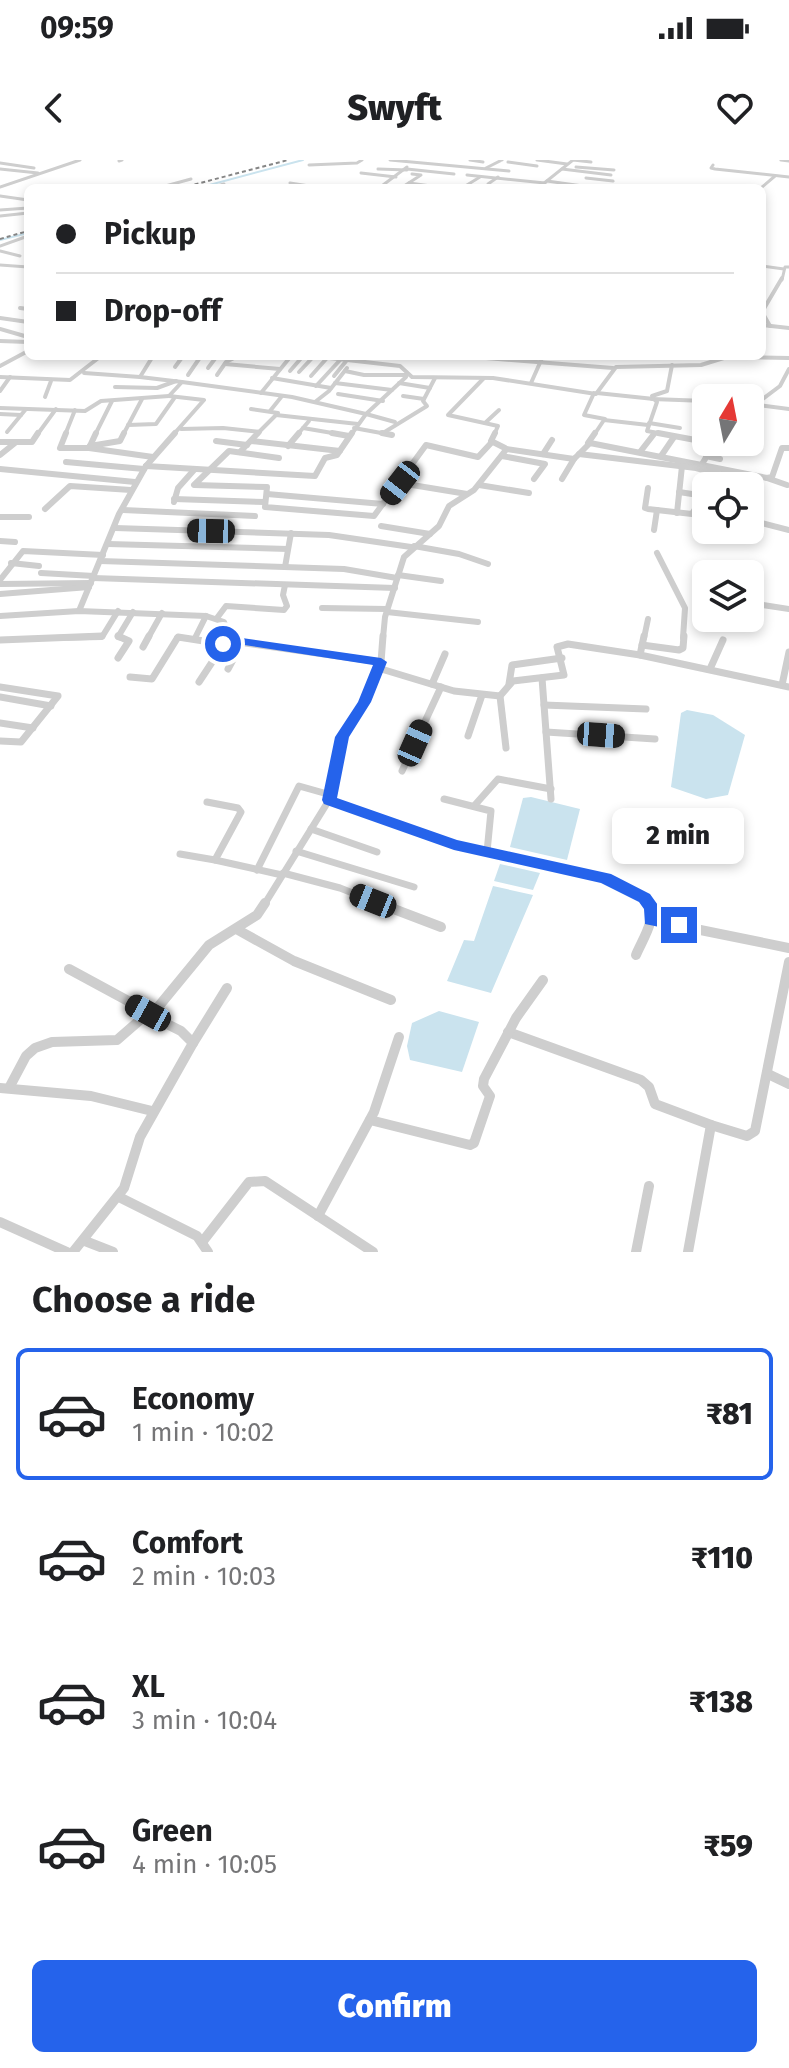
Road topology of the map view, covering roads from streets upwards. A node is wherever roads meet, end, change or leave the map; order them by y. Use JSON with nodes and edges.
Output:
{"nodes":[{"id":1,"x":80,"y":160,"type":"edge"},
{"id":2,"x":362,"y":160,"type":"edge"},
{"id":3,"x":390,"y":160,"type":"edge"},
{"id":4,"x":398,"y":160,"type":"edge"},
{"id":5,"x":470,"y":160,"type":"edge"},
{"id":6,"x":502,"y":160,"type":"edge"},
{"id":7,"x":781,"y":160,"type":"edge"},
{"id":8,"x":510,"y":161,"type":"edge"},
{"id":9,"x":789,"y":161,"type":"edge"},
{"id":10,"x":483,"y":162,"type":"edge"},
{"id":11,"x":526,"y":162,"type":"edge"},
{"id":12,"x":551,"y":162,"type":"edge"},
{"id":13,"x":591,"y":162,"type":"edge"},
{"id":14,"x":357,"y":163,"type":"junction"},
{"id":15,"x":537,"y":163,"type":"edge"},
{"id":16,"x":309,"y":165,"type":"dead end"},
{"id":17,"x":567,"y":165,"type":"junction"},
{"id":18,"x":713,"y":165,"type":"dead end"},
{"id":19,"x":544,"y":166,"type":"dead end"},
{"id":20,"x":0,"y":167,"type":"edge"},
{"id":21,"x":34,"y":168,"type":"dead end"},
{"id":22,"x":406,"y":168,"type":"edge"},
{"id":23,"x":489,"y":168,"type":"junction"},
{"id":24,"x":353,"y":169,"type":"dead end"},
{"id":25,"x":378,"y":169,"type":"dead end"},
{"id":26,"x":561,"y":169,"type":"junction"},
{"id":27,"x":614,"y":170,"type":"dead end"},
{"id":28,"x":509,"y":171,"type":"dead end"},
{"id":29,"x":361,"y":173,"type":"dead end"},
{"id":30,"x":593,"y":173,"type":"junction"},
{"id":31,"x":41,"y":174,"type":"junction"},
{"id":32,"x":454,"y":174,"type":"dead end"},
{"id":33,"x":467,"y":175,"type":"dead end"},
{"id":34,"x":482,"y":175,"type":"junction"},
{"id":35,"x":611,"y":175,"type":"dead end"},
{"id":36,"x":461,"y":176,"type":"dead end"},
{"id":37,"x":775,"y":176,"type":"junction"},
{"id":38,"x":396,"y":177,"type":"junction"},
{"id":39,"x":498,"y":177,"type":"junction"},
{"id":40,"x":789,"y":177,"type":"edge"},
{"id":41,"x":586,"y":178,"type":"junction"},
{"id":42,"x":191,"y":179,"type":"dead end"},
{"id":43,"x":158,"y":180,"type":"dead end"},
{"id":44,"x":603,"y":180,"type":"junction"},
{"id":45,"x":528,"y":181,"type":"junction"},
{"id":46,"x":613,"y":181,"type":"dead end"},
{"id":47,"x":546,"y":182,"type":"junction"},
{"id":48,"x":290,"y":183,"type":"dead end"},
{"id":49,"x":409,"y":183,"type":"joint"},
{"id":50,"x":172,"y":184,"type":"joint"},
{"id":51,"x":296,"y":184,"type":"edge"},
{"id":52,"x":385,"y":184,"type":"edge"},
{"id":53,"x":416,"y":184,"type":"edge"},
{"id":54,"x":468,"y":184,"type":"edge"},
{"id":55,"x":488,"y":184,"type":"dead end"},
{"id":56,"x":525,"y":184,"type":"edge"},
{"id":57,"x":543,"y":184,"type":"edge"},
{"id":58,"x":567,"y":184,"type":"edge"},
{"id":59,"x":578,"y":184,"type":"edge"},
{"id":60,"x":600,"y":184,"type":"edge"},
{"id":61,"x":766,"y":184,"type":"edge"},
{"id":62,"x":0,"y":187,"type":"edge"},
{"id":63,"x":0,"y":196,"type":"edge"},
{"id":64,"x":24,"y":199,"type":"edge"},
{"id":65,"x":0,"y":207,"type":"edge"},
{"id":66,"x":15,"y":209,"type":"junction"},
{"id":67,"x":24,"y":210,"type":"edge"},
{"id":68,"x":24,"y":210,"type":"edge"},
{"id":69,"x":24,"y":211,"type":"edge"},
{"id":70,"x":0,"y":216,"type":"edge"},
{"id":71,"x":10,"y":216,"type":"junction"},
{"id":72,"x":24,"y":238,"type":"edge"},
{"id":73,"x":0,"y":248,"type":"edge"},
{"id":74,"x":20,"y":256,"type":"dead end"},
{"id":75,"x":0,"y":265,"type":"edge"},
{"id":76,"x":766,"y":266,"type":"edge"},
{"id":77,"x":24,"y":267,"type":"edge"},
{"id":78,"x":787,"y":268,"type":"edge"},
{"id":79,"x":766,"y":306,"type":"edge"},
{"id":80,"x":20,"y":308,"type":"dead end"},
{"id":81,"x":24,"y":308,"type":"edge"},
{"id":82,"x":0,"y":318,"type":"edge"},
{"id":83,"x":766,"y":319,"type":"edge"},
{"id":84,"x":24,"y":321,"type":"edge"},
{"id":85,"x":766,"y":326,"type":"edge"},
{"id":86,"x":770,"y":326,"type":"junction"},
{"id":87,"x":789,"y":328,"type":"edge"},
{"id":88,"x":0,"y":329,"type":"edge"},
{"id":89,"x":24,"y":338,"type":"edge"},
{"id":90,"x":24,"y":339,"type":"edge"},
{"id":91,"x":0,"y":341,"type":"edge"},
{"id":92,"x":24,"y":353,"type":"edge"},
{"id":93,"x":766,"y":358,"type":"edge"},
{"id":94,"x":788,"y":359,"type":"edge"},
{"id":95,"x":96,"y":360,"type":"edge"},
{"id":96,"x":151,"y":360,"type":"edge"},
{"id":97,"x":180,"y":360,"type":"edge"},
{"id":98,"x":198,"y":360,"type":"edge"},
{"id":99,"x":214,"y":360,"type":"edge"},
{"id":100,"x":232,"y":360,"type":"edge"},
{"id":101,"x":288,"y":360,"type":"edge"},
{"id":102,"x":300,"y":360,"type":"edge"},
{"id":103,"x":310,"y":360,"type":"edge"},
{"id":104,"x":326,"y":360,"type":"edge"},
{"id":105,"x":347,"y":360,"type":"junction"},
{"id":106,"x":381,"y":360,"type":"edge"},
{"id":107,"x":542,"y":360,"type":"edge"},
{"id":108,"x":547,"y":360,"type":"edge"},
{"id":109,"x":575,"y":360,"type":"edge"},
{"id":110,"x":629,"y":360,"type":"edge"},
{"id":111,"x":683,"y":360,"type":"edge"},
{"id":112,"x":718,"y":360,"type":"edge"},
{"id":113,"x":378,"y":363,"type":"junction"},
{"id":114,"x":225,"y":364,"type":"junction"},
{"id":115,"x":573,"y":365,"type":"junction"},
{"id":116,"x":630,"y":365,"type":"junction"},
{"id":117,"x":672,"y":365,"type":"junction"},
{"id":118,"x":683,"y":365,"type":"junction"},
{"id":119,"x":0,"y":366,"type":"edge"},
{"id":120,"x":247,"y":366,"type":"junction"},
{"id":121,"x":175,"y":367,"type":"dead end"},
{"id":122,"x":208,"y":368,"type":"dead end"},
{"id":123,"x":613,"y":368,"type":"junction"},
{"id":124,"x":280,"y":369,"type":"junction"},
{"id":125,"x":789,"y":369,"type":"edge"},
{"id":126,"x":290,"y":371,"type":"dead end"},
{"id":127,"x":345,"y":371,"type":"junction"},
{"id":128,"x":82,"y":372,"type":"junction"},
{"id":129,"x":299,"y":372,"type":"dead end"},
{"id":130,"x":355,"y":372,"type":"junction"},
{"id":131,"x":188,"y":375,"type":"dead end"},
{"id":132,"x":217,"y":375,"type":"dead end"},
{"id":133,"x":311,"y":376,"type":"dead end"},
{"id":134,"x":408,"y":376,"type":"junction"},
{"id":135,"x":0,"y":377,"type":"edge"},
{"id":136,"x":10,"y":377,"type":"junction"},
{"id":137,"x":140,"y":377,"type":"junction"},
{"id":138,"x":238,"y":377,"type":"dead end"},
{"id":139,"x":787,"y":377,"type":"edge"},
{"id":140,"x":272,"y":378,"type":"junction"},
{"id":141,"x":435,"y":378,"type":"junction"},
{"id":142,"x":484,"y":378,"type":"junction"},
{"id":143,"x":51,"y":381,"type":"junction"},
{"id":144,"x":179,"y":382,"type":"junction"},
{"id":145,"x":333,"y":382,"type":"junction"},
{"id":146,"x":399,"y":383,"type":"junction"},
{"id":147,"x":531,"y":383,"type":"junction"},
{"id":148,"x":344,"y":384,"type":"junction"},
{"id":149,"x":316,"y":386,"type":"junction"},
{"id":150,"x":780,"y":386,"type":"junction"},
{"id":151,"x":789,"y":386,"type":"edge"},
{"id":152,"x":115,"y":387,"type":"dead end"},
{"id":153,"x":430,"y":388,"type":"junction"},
{"id":154,"x":218,"y":389,"type":"junction"},
{"id":155,"x":392,"y":390,"type":"junction"},
{"id":156,"x":0,"y":391,"type":"edge"},
{"id":157,"x":261,"y":393,"type":"junction"},
{"id":158,"x":596,"y":393,"type":"junction"},
{"id":159,"x":338,"y":394,"type":"dead end"},
{"id":160,"x":282,"y":396,"type":"junction"},
{"id":161,"x":403,"y":396,"type":"dead end"},
{"id":162,"x":45,"y":397,"type":"dead end"},
{"id":163,"x":172,"y":397,"type":"junction"},
{"id":164,"x":764,"y":397,"type":"edge"},
{"id":165,"x":648,"y":398,"type":"junction"},
{"id":166,"x":142,"y":399,"type":"junction"},
{"id":167,"x":204,"y":399,"type":"junction"},
{"id":168,"x":424,"y":399,"type":"junction"},
{"id":169,"x":692,"y":400,"type":"edge"},
{"id":170,"x":112,"y":401,"type":"junction"},
{"id":171,"x":383,"y":401,"type":"junction"},
{"id":172,"x":315,"y":402,"type":"junction"},
{"id":173,"x":764,"y":406,"type":"edge"},
{"id":174,"x":0,"y":408,"type":"edge"},
{"id":175,"x":26,"y":409,"type":"junction"},
{"id":176,"x":56,"y":409,"type":"junction"},
{"id":177,"x":251,"y":409,"type":"dead end"},
{"id":178,"x":789,"y":409,"type":"edge"},
{"id":179,"x":75,"y":410,"type":"junction"},
{"id":180,"x":499,"y":410,"type":"dead end"},
{"id":181,"x":273,"y":413,"type":"junction"},
{"id":182,"x":366,"y":414,"type":"junction"},
{"id":183,"x":1,"y":415,"type":"edge"},
{"id":184,"x":21,"y":415,"type":"junction"},
{"id":185,"x":607,"y":419,"type":"junction"},
{"id":186,"x":309,"y":421,"type":"dead end"},
{"id":187,"x":395,"y":422,"type":"dead end"},
{"id":188,"x":485,"y":423,"type":"junction"},
{"id":189,"x":648,"y":424,"type":"junction"},
{"id":190,"x":128,"y":425,"type":"junction"},
{"id":191,"x":356,"y":426,"type":"junction"},
{"id":192,"x":303,"y":428,"type":"junction"},
{"id":193,"x":680,"y":428,"type":"dead end"},
{"id":194,"x":181,"y":429,"type":"junction"},
{"id":195,"x":7,"y":432,"type":"dead end"},
{"id":196,"x":260,"y":432,"type":"junction"},
{"id":197,"x":383,"y":433,"type":"junction"},
{"id":198,"x":654,"y":434,"type":"junction"},
{"id":199,"x":392,"y":435,"type":"dead end"},
{"id":200,"x":349,"y":436,"type":"junction"},
{"id":201,"x":674,"y":437,"type":"junction"},
{"id":202,"x":552,"y":440,"type":"dead end"},
{"id":203,"x":692,"y":440,"type":"edge"},
{"id":204,"x":216,"y":441,"type":"dead end"},
{"id":205,"x":0,"y":442,"type":"edge"},
{"id":206,"x":492,"y":442,"type":"junction"},
{"id":207,"x":15,"y":443,"type":"junction"},
{"id":208,"x":249,"y":443,"type":"junction"},
{"id":209,"x":588,"y":443,"type":"junction"},
{"id":210,"x":288,"y":446,"type":"junction"},
{"id":211,"x":90,"y":447,"type":"junction"},
{"id":212,"x":789,"y":448,"type":"edge"},
{"id":213,"x":340,"y":451,"type":"junction"},
{"id":214,"x":240,"y":452,"type":"junction"},
{"id":215,"x":504,"y":452,"type":"junction"},
{"id":216,"x":640,"y":452,"type":"junction"},
{"id":217,"x":543,"y":454,"type":"junction"},
{"id":218,"x":0,"y":455,"type":"edge"},
{"id":219,"x":260,"y":455,"type":"junction"},
{"id":220,"x":576,"y":456,"type":"junction"},
{"id":221,"x":661,"y":456,"type":"junction"},
{"id":222,"x":706,"y":456,"type":"joint"},
{"id":223,"x":153,"y":457,"type":"junction"},
{"id":224,"x":279,"y":458,"type":"dead end"},
{"id":225,"x":720,"y":459,"type":"dead end"},
{"id":226,"x":66,"y":462,"type":"dead end"},
{"id":227,"x":702,"y":464,"type":"junction"},
{"id":228,"x":682,"y":466,"type":"junction"},
{"id":229,"x":145,"y":468,"type":"junction"},
{"id":230,"x":0,"y":469,"type":"edge"},
{"id":231,"x":194,"y":470,"type":"junction"},
{"id":232,"x":206,"y":471,"type":"junction"},
{"id":233,"x":253,"y":472,"type":"junction"},
{"id":234,"x":709,"y":472,"type":"edge"},
{"id":235,"x":767,"y":478,"type":"junction"},
{"id":236,"x":534,"y":479,"type":"dead end"},
{"id":237,"x":562,"y":479,"type":"dead end"},
{"id":238,"x":135,"y":482,"type":"junction"},
{"id":239,"x":400,"y":483,"type":"junction"},
{"id":240,"x":479,"y":485,"type":"junction"},
{"id":241,"x":787,"y":485,"type":"edge"},
{"id":242,"x":251,"y":486,"type":"junction"},
{"id":243,"x":648,"y":488,"type":"dead end"},
{"id":244,"x":131,"y":490,"type":"junction"},
{"id":245,"x":679,"y":492,"type":"junction"},
{"id":246,"x":529,"y":493,"type":"dead end"},
{"id":247,"x":267,"y":494,"type":"junction"},
{"id":248,"x":467,"y":494,"type":"junction"},
{"id":249,"x":692,"y":494,"type":"edge"},
{"id":250,"x":174,"y":499,"type":"junction"},
{"id":251,"x":264,"y":504,"type":"junction"},
{"id":252,"x":383,"y":504,"type":"junction"},
{"id":253,"x":45,"y":509,"type":"dead end"},
{"id":254,"x":123,"y":510,"type":"junction"},
{"id":255,"x":657,"y":510,"type":"junction"},
{"id":256,"x":171,"y":511,"type":"junction"},
{"id":257,"x":677,"y":513,"type":"junction"},
{"id":258,"x":692,"y":514,"type":"edge"},
{"id":259,"x":255,"y":516,"type":"junction"},
{"id":260,"x":0,"y":517,"type":"edge"},
{"id":261,"x":29,"y":517,"type":"dead end"},
{"id":262,"x":764,"y":524,"type":"edge"},
{"id":263,"x":381,"y":526,"type":"dead end"},
{"id":264,"x":115,"y":528,"type":"junction"},
{"id":265,"x":654,"y":530,"type":"dead end"},
{"id":266,"x":789,"y":530,"type":"edge"},
{"id":267,"x":243,"y":531,"type":"junction"},
{"id":268,"x":291,"y":533,"type":"junction"},
{"id":269,"x":430,"y":534,"type":"junction"},
{"id":270,"x":0,"y":541,"type":"edge"},
{"id":271,"x":15,"y":542,"type":"dead end"},
{"id":272,"x":108,"y":544,"type":"junction"},
{"id":273,"x":412,"y":547,"type":"junction"},
{"id":274,"x":288,"y":549,"type":"junction"},
{"id":275,"x":657,"y":553,"type":"dead end"},
{"id":276,"x":102,"y":558,"type":"junction"},
{"id":277,"x":11,"y":563,"type":"junction"},
{"id":278,"x":488,"y":564,"type":"dead end"},
{"id":279,"x":285,"y":567,"type":"junction"},
{"id":280,"x":398,"y":577,"type":"junction"},
{"id":281,"x":91,"y":581,"type":"junction"},
{"id":282,"x":441,"y":581,"type":"dead end"},
{"id":283,"x":0,"y":582,"type":"edge"},
{"id":284,"x":285,"y":585,"type":"junction"},
{"id":285,"x":395,"y":588,"type":"junction"},
{"id":286,"x":0,"y":594,"type":"edge"},
{"id":287,"x":764,"y":605,"type":"edge"},
{"id":288,"x":322,"y":608,"type":"dead end"},
{"id":289,"x":789,"y":609,"type":"edge"},
{"id":290,"x":387,"y":610,"type":"junction"},
{"id":291,"x":79,"y":611,"type":"junction"},
{"id":292,"x":118,"y":611,"type":"junction"},
{"id":293,"x":133,"y":612,"type":"junction"},
{"id":294,"x":162,"y":613,"type":"junction"},
{"id":295,"x":0,"y":616,"type":"edge"},
{"id":296,"x":206,"y":616,"type":"junction"},
{"id":297,"x":217,"y":618,"type":"junction"},
{"id":298,"x":648,"y":619,"type":"dead end"},
{"id":299,"x":478,"y":622,"type":"dead end"},
{"id":300,"x":195,"y":639,"type":"junction"},
{"id":301,"x":0,"y":640,"type":"edge"},
{"id":302,"x":723,"y":640,"type":"dead end"},
{"id":303,"x":226,"y":642,"type":"junction"},
{"id":304,"x":242,"y":643,"type":"junction"},
{"id":305,"x":642,"y":645,"type":"junction"},
{"id":306,"x":143,"y":647,"type":"dead end"},
{"id":307,"x":789,"y":652,"type":"edge"},
{"id":308,"x":445,"y":654,"type":"dead end"},
{"id":309,"x":640,"y":655,"type":"junction"},
{"id":310,"x":118,"y":658,"type":"dead end"},
{"id":311,"x":562,"y":658,"type":"junction"},
{"id":312,"x":380,"y":665,"type":"junction"},
{"id":313,"x":228,"y":669,"type":"dead end"},
{"id":314,"x":710,"y":669,"type":"junction"},
{"id":315,"x":130,"y":677,"type":"dead end"},
{"id":316,"x":542,"y":678,"type":"junction"},
{"id":317,"x":199,"y":682,"type":"dead end"},
{"id":318,"x":509,"y":684,"type":"junction"},
{"id":319,"x":436,"y":686,"type":"junction"},
{"id":320,"x":786,"y":686,"type":"edge"},
{"id":321,"x":1,"y":692,"type":"edge"},
{"id":322,"x":482,"y":695,"type":"junction"},
{"id":323,"x":500,"y":696,"type":"junction"},
{"id":324,"x":544,"y":705,"type":"junction"},
{"id":325,"x":646,"y":709,"type":"dead end"},
{"id":326,"x":0,"y":723,"type":"edge"},
{"id":327,"x":33,"y":728,"type":"junction"},
{"id":328,"x":546,"y":732,"type":"junction"},
{"id":329,"x":468,"y":736,"type":"dead end"},
{"id":330,"x":655,"y":739,"type":"dead end"},
{"id":331,"x":0,"y":741,"type":"edge"},
{"id":332,"x":506,"y":748,"type":"dead end"},
{"id":333,"x":402,"y":771,"type":"dead end"},
{"id":334,"x":551,"y":789,"type":"junction"},
{"id":335,"x":330,"y":798,"type":"junction"},
{"id":336,"x":444,"y":799,"type":"dead end"},
{"id":337,"x":551,"y":799,"type":"dead end"},
{"id":338,"x":207,"y":802,"type":"dead end"},
{"id":339,"x":474,"y":806,"type":"junction"},
{"id":340,"x":311,"y":829,"type":"junction"},
{"id":341,"x":296,"y":851,"type":"junction"},
{"id":342,"x":377,"y":852,"type":"dead end"},
{"id":343,"x":487,"y":852,"type":"junction"},
{"id":344,"x":180,"y":854,"type":"dead end"},
{"id":345,"x":215,"y":860,"type":"junction"},
{"id":346,"x":257,"y":870,"type":"junction"},
{"id":347,"x":283,"y":874,"type":"junction"},
{"id":348,"x":414,"y":887,"type":"dead end"},
{"id":349,"x":651,"y":920,"type":"junction"},
{"id":350,"x":441,"y":927,"type":"dead end"},
{"id":351,"x":238,"y":930,"type":"junction"},
{"id":352,"x":789,"y":948,"type":"edge"},
{"id":353,"x":636,"y":955,"type":"dead end"},
{"id":354,"x":789,"y":962,"type":"edge"},
{"id":355,"x":69,"y":969,"type":"dead end"},
{"id":356,"x":543,"y":980,"type":"dead end"},
{"id":357,"x":227,"y":988,"type":"dead end"},
{"id":358,"x":391,"y":1000,"type":"dead end"},
{"id":359,"x":151,"y":1014,"type":"junction"},
{"id":360,"x":508,"y":1032,"type":"junction"},
{"id":361,"x":399,"y":1037,"type":"dead end"},
{"id":362,"x":193,"y":1043,"type":"junction"},
{"id":363,"x":768,"y":1074,"type":"junction"},
{"id":364,"x":789,"y":1084,"type":"edge"},
{"id":365,"x":4,"y":1088,"type":"edge"},
{"id":366,"x":152,"y":1111,"type":"junction"},
{"id":367,"x":370,"y":1120,"type":"junction"},
{"id":368,"x":711,"y":1125,"type":"junction"},
{"id":369,"x":649,"y":1186,"type":"dead end"},
{"id":370,"x":119,"y":1197,"type":"junction"},
{"id":371,"x":318,"y":1216,"type":"junction"},
{"id":372,"x":0,"y":1222,"type":"edge"},
{"id":373,"x":85,"y":1241,"type":"junction"},
{"id":374,"x":206,"y":1246,"type":"edge"},
{"id":375,"x":70,"y":1252,"type":"edge"},
{"id":376,"x":113,"y":1252,"type":"edge"},
{"id":377,"x":373,"y":1252,"type":"edge"},
{"id":378,"x":636,"y":1252,"type":"edge"},
{"id":379,"x":688,"y":1252,"type":"edge"}],
"edges":[{"from":1,"to":31,"type":"street"},
{"from":2,"to":14,"type":"street"},
{"from":3,"to":4,"type":"street"},
{"from":4,"to":22,"type":"street"},
{"from":4,"to":22,"type":"street"},
{"from":5,"to":10,"type":"street"},
{"from":6,"to":23,"type":"street"},
{"from":7,"to":9,"type":"street"},
{"from":8,"to":11,"type":"street"},
{"from":8,"to":23,"type":"street"},
{"from":11,"to":15,"type":"street"},
{"from":12,"to":15,"type":"street"},
{"from":12,"to":17,"type":"street"},
{"from":12,"to":19,"type":"street"},
{"from":13,"to":17,"type":"street"},
{"from":14,"to":16,"type":"street"},
{"from":14,"to":24,"type":"street"},
{"from":17,"to":26,"type":"street"},
{"from":17,"to":27,"type":"street"},
{"from":18,"to":37,"type":"street"},
{"from":20,"to":21,"type":"street"},
{"from":20,"to":31,"type":"street"},
{"from":22,"to":23,"type":"street"},
{"from":22,"to":25,"type":"street"},
{"from":22,"to":32,"type":"street"},
{"from":22,"to":38,"type":"street"},
{"from":22,"to":49,"type":"street"},
{"from":23,"to":28,"type":"street"},
{"from":23,"to":34,"type":"street"},
{"from":23,"to":36,"type":"street"},
{"from":26,"to":30,"type":"street"},
{"from":26,"to":47,"type":"street"},
{"from":29,"to":38,"type":"street"},
{"from":30,"to":35,"type":"street"},
{"from":30,"to":41,"type":"street"},
{"from":31,"to":62,"type":"street"},
{"from":33,"to":34,"type":"street"},
{"from":34,"to":39,"type":"street"},
{"from":34,"to":54,"type":"street"},
{"from":37,"to":40,"type":"street"},
{"from":37,"to":61,"type":"street"},
{"from":38,"to":52,"type":"street"},
{"from":39,"to":45,"type":"street"},
{"from":39,"to":55,"type":"street"},
{"from":41,"to":44,"type":"street"},
{"from":41,"to":59,"type":"street"},
{"from":42,"to":50,"type":"street"},
{"from":43,"to":50,"type":"street"},
{"from":44,"to":46,"type":"street"},
{"from":44,"to":60,"type":"street"},
{"from":45,"to":47,"type":"street"},
{"from":45,"to":56,"type":"street"},
{"from":47,"to":57,"type":"street"},
{"from":47,"to":58,"type":"street"},
{"from":48,"to":51,"type":"street"},
{"from":49,"to":53,"type":"street"},
{"from":63,"to":64,"type":"street"},
{"from":65,"to":66,"type":"street"},
{"from":65,"to":67,"type":"street"},
{"from":66,"to":68,"type":"street"},
{"from":66,"to":71,"type":"street"},
{"from":69,"to":71,"type":"street"},
{"from":70,"to":71,"type":"street"},
{"from":72,"to":73,"type":"street"},
{"from":73,"to":74,"type":"street"},
{"from":75,"to":77,"type":"street"},
{"from":76,"to":78,"type":"street"},
{"from":78,"to":79,"type":"street"},
{"from":80,"to":81,"type":"street"},
{"from":82,"to":84,"type":"street"},
{"from":83,"to":86,"type":"street"},
{"from":85,"to":86,"type":"street"},
{"from":86,"to":87,"type":"street"},
{"from":88,"to":89,"type":"street"},
{"from":90,"to":91,"type":"street"},
{"from":92,"to":119,"type":"street"},
{"from":93,"to":94,"type":"street"},
{"from":95,"to":128,"type":"street"},
{"from":96,"to":137,"type":"street"},
{"from":97,"to":121,"type":"street"},
{"from":98,"to":131,"type":"street"},
{"from":99,"to":122,"type":"street"},
{"from":100,"to":114,"type":"street"},
{"from":101,"to":124,"type":"street"},
{"from":102,"to":126,"type":"street"},
{"from":103,"to":129,"type":"street"},
{"from":104,"to":133,"type":"street"},
{"from":105,"to":113,"type":"street"},
{"from":105,"to":127,"type":"street"},
{"from":105,"to":145,"type":"street"},
{"from":105,"to":149,"type":"street"},
{"from":106,"to":113,"type":"street"},
{"from":107,"to":147,"type":"street"},
{"from":108,"to":115,"type":"street"},
{"from":109,"to":115,"type":"street"},
{"from":110,"to":116,"type":"street"},
{"from":111,"to":118,"type":"street"},
{"from":112,"to":118,"type":"street"},
{"from":113,"to":134,"type":"street"},
{"from":114,"to":120,"type":"street"},
{"from":114,"to":132,"type":"street"},
{"from":115,"to":123,"type":"street"},
{"from":116,"to":117,"type":"street"},
{"from":116,"to":123,"type":"street"},
{"from":117,"to":118,"type":"street"},
{"from":117,"to":165,"type":"street"},
{"from":120,"to":124,"type":"street"},
{"from":120,"to":138,"type":"street"},
{"from":123,"to":158,"type":"street"},
{"from":124,"to":140,"type":"street"},
{"from":125,"to":139,"type":"street"},
{"from":127,"to":130,"type":"street"},
{"from":127,"to":145,"type":"street"},
{"from":128,"to":137,"type":"street"},
{"from":128,"to":143,"type":"street"},
{"from":130,"to":134,"type":"street"},
{"from":130,"to":148,"type":"street"},
{"from":134,"to":141,"type":"street"},
{"from":134,"to":146,"type":"street"},
{"from":135,"to":136,"type":"street"},
{"from":136,"to":143,"type":"street"},
{"from":136,"to":156,"type":"street"},
{"from":137,"to":144,"type":"street"},
{"from":139,"to":150,"type":"street"},
{"from":140,"to":149,"type":"street"},
{"from":140,"to":157,"type":"street"},
{"from":141,"to":142,"type":"street"},
{"from":141,"to":153,"type":"street"},
{"from":142,"to":147,"type":"street"},
{"from":142,"to":188,"type":"street"},
{"from":143,"to":162,"type":"street"},
{"from":144,"to":152,"type":"street"},
{"from":144,"to":154,"type":"street"},
{"from":144,"to":163,"type":"street"},
{"from":145,"to":148,"type":"street"},
{"from":145,"to":149,"type":"street"},
{"from":145,"to":172,"type":"street"},
{"from":146,"to":153,"type":"street"},
{"from":146,"to":155,"type":"street"},
{"from":147,"to":158,"type":"street"},
{"from":148,"to":155,"type":"street"},
{"from":150,"to":151,"type":"street"},
{"from":150,"to":164,"type":"street"},
{"from":153,"to":168,"type":"street"},
{"from":154,"to":157,"type":"street"},
{"from":154,"to":167,"type":"street"},
{"from":155,"to":171,"type":"street"},
{"from":157,"to":160,"type":"street"},
{"from":158,"to":165,"type":"street"},
{"from":158,"to":185,"type":"street"},
{"from":159,"to":171,"type":"street"},
{"from":160,"to":172,"type":"street"},
{"from":160,"to":181,"type":"street"},
{"from":161,"to":168,"type":"street"},
{"from":163,"to":166,"type":"street"},
{"from":163,"to":167,"type":"street"},
{"from":163,"to":190,"type":"street"},
{"from":165,"to":169,"type":"street"},
{"from":165,"to":189,"type":"street"},
{"from":166,"to":170,"type":"street"},
{"from":166,"to":190,"type":"street"},
{"from":167,"to":194,"type":"street"},
{"from":168,"to":197,"type":"street"},
{"from":170,"to":179,"type":"street"},
{"from":170,"to":211,"type":"street"},
{"from":171,"to":182,"type":"street"},
{"from":172,"to":182,"type":"street"},
{"from":173,"to":178,"type":"street"},
{"from":174,"to":175,"type":"street"},
{"from":175,"to":176,"type":"street"},
{"from":175,"to":184,"type":"street"},
{"from":176,"to":179,"type":"street"},
{"from":176,"to":207,"type":"street"},
{"from":177,"to":181,"type":"street"},
{"from":179,"to":211,"type":"street"},
{"from":180,"to":188,"type":"street"},
{"from":181,"to":191,"type":"street"},
{"from":181,"to":196,"type":"street"},
{"from":182,"to":187,"type":"street"},
{"from":182,"to":191,"type":"street"},
{"from":183,"to":184,"type":"street"},
{"from":184,"to":195,"type":"street"},
{"from":185,"to":189,"type":"street"},
{"from":185,"to":209,"type":"street"},
{"from":186,"to":192,"type":"street"},
{"from":188,"to":206,"type":"street"},
{"from":189,"to":193,"type":"street"},
{"from":189,"to":198,"type":"street"},
{"from":190,"to":211,"type":"street"},
{"from":191,"to":197,"type":"street"},
{"from":191,"to":200,"type":"street"},
{"from":192,"to":200,"type":"street"},
{"from":192,"to":210,"type":"street"},
{"from":194,"to":196,"type":"street"},
{"from":194,"to":223,"type":"street"},
{"from":196,"to":208,"type":"street"},
{"from":197,"to":199,"type":"street"},
{"from":198,"to":201,"type":"street"},
{"from":198,"to":216,"type":"street"},
{"from":200,"to":213,"type":"street"},
{"from":201,"to":203,"type":"street"},
{"from":201,"to":221,"type":"street"},
{"from":202,"to":217,"type":"street"},
{"from":204,"to":208,"type":"street"},
{"from":205,"to":207,"type":"street"},
{"from":206,"to":215,"type":"street"},
{"from":206,"to":239,"type":"street"},
{"from":207,"to":218,"type":"street"},
{"from":208,"to":210,"type":"street"},
{"from":208,"to":214,"type":"street"},
{"from":209,"to":216,"type":"street"},
{"from":209,"to":220,"type":"street"},
{"from":210,"to":213,"type":"street"},
{"from":211,"to":223,"type":"street"},
{"from":212,"to":235,"type":"street"},
{"from":213,"to":233,"type":"street"},
{"from":214,"to":219,"type":"street"},
{"from":214,"to":232,"type":"street"},
{"from":215,"to":217,"type":"street"},
{"from":215,"to":236,"type":"street"},
{"from":215,"to":240,"type":"street"},
{"from":216,"to":221,"type":"street"},
{"from":217,"to":220,"type":"street"},
{"from":219,"to":224,"type":"street"},
{"from":219,"to":233,"type":"street"},
{"from":220,"to":228,"type":"street"},
{"from":220,"to":237,"type":"street"},
{"from":221,"to":227,"type":"street"},
{"from":222,"to":225,"type":"street"},
{"from":222,"to":227,"type":"street"},
{"from":223,"to":229,"type":"street"},
{"from":226,"to":229,"type":"street"},
{"from":227,"to":235,"type":"street"},
{"from":228,"to":234,"type":"street"},
{"from":228,"to":245,"type":"street"},
{"from":229,"to":231,"type":"street"},
{"from":229,"to":238,"type":"street"},
{"from":230,"to":238,"type":"street"},
{"from":231,"to":232,"type":"street"},
{"from":231,"to":250,"type":"street"},
{"from":232,"to":233,"type":"street"},
{"from":232,"to":242,"type":"street"},
{"from":233,"to":242,"type":"street"},
{"from":235,"to":241,"type":"street"},
{"from":238,"to":244,"type":"street"},
{"from":239,"to":248,"type":"street"},
{"from":239,"to":252,"type":"street"},
{"from":240,"to":246,"type":"street"},
{"from":240,"to":248,"type":"street"},
{"from":242,"to":247,"type":"street"},
{"from":243,"to":255,"type":"street"},
{"from":244,"to":253,"type":"street"},
{"from":244,"to":254,"type":"street"},
{"from":245,"to":249,"type":"street"},
{"from":245,"to":257,"type":"street"},
{"from":247,"to":251,"type":"street"},
{"from":247,"to":252,"type":"street"},
{"from":248,"to":269,"type":"street"},
{"from":250,"to":251,"type":"street"},
{"from":250,"to":256,"type":"street"},
{"from":251,"to":252,"type":"street"},
{"from":251,"to":259,"type":"street"},
{"from":254,"to":256,"type":"street"},
{"from":254,"to":264,"type":"street"},
{"from":255,"to":257,"type":"street"},
{"from":255,"to":265,"type":"street"},
{"from":256,"to":259,"type":"street"},
{"from":257,"to":258,"type":"street"},
{"from":259,"to":267,"type":"street"},
{"from":260,"to":261,"type":"street"},
{"from":262,"to":266,"type":"street"},
{"from":263,"to":269,"type":"street"},
{"from":264,"to":267,"type":"street"},
{"from":264,"to":272,"type":"street"},
{"from":267,"to":268,"type":"street"},
{"from":268,"to":273,"type":"street"},
{"from":268,"to":274,"type":"street"},
{"from":269,"to":273,"type":"street"},
{"from":270,"to":271,"type":"street"},
{"from":272,"to":274,"type":"street"},
{"from":272,"to":276,"type":"street"},
{"from":273,"to":278,"type":"street"},
{"from":273,"to":280,"type":"street"},
{"from":274,"to":279,"type":"street"},
{"from":275,"to":305,"type":"street"},
{"from":276,"to":277,"type":"street"},
{"from":276,"to":279,"type":"street"},
{"from":276,"to":281,"type":"street"},
{"from":277,"to":281,"type":"street"},
{"from":277,"to":283,"type":"street"},
{"from":279,"to":280,"type":"street"},
{"from":280,"to":282,"type":"street"},
{"from":280,"to":285,"type":"street"},
{"from":281,"to":283,"type":"street"},
{"from":281,"to":284,"type":"street"},
{"from":281,"to":286,"type":"street"},
{"from":281,"to":291,"type":"street"},
{"from":284,"to":285,"type":"street"},
{"from":284,"to":297,"type":"street"},
{"from":285,"to":290,"type":"street"},
{"from":287,"to":289,"type":"street"},
{"from":288,"to":290,"type":"street"},
{"from":290,"to":299,"type":"street"},
{"from":290,"to":312,"type":"street"},
{"from":291,"to":292,"type":"street"},
{"from":291,"to":295,"type":"street"},
{"from":292,"to":293,"type":"street"},
{"from":292,"to":301,"type":"street"},
{"from":293,"to":294,"type":"street"},
{"from":293,"to":310,"type":"street"},
{"from":294,"to":296,"type":"street"},
{"from":294,"to":306,"type":"street"},
{"from":296,"to":297,"type":"street"},
{"from":296,"to":300,"type":"street"},
{"from":297,"to":303,"type":"street"},
{"from":298,"to":305,"type":"street"},
{"from":300,"to":303,"type":"street"},
{"from":300,"to":315,"type":"street"},
{"from":302,"to":314,"type":"street"},
{"from":303,"to":304,"type":"street"},
{"from":303,"to":317,"type":"street"},
{"from":304,"to":312,"type":"street"},
{"from":304,"to":313,"type":"street"},
{"from":305,"to":309,"type":"street"},
{"from":307,"to":320,"type":"street"},
{"from":308,"to":319,"type":"street"},
{"from":309,"to":311,"type":"street"},
{"from":309,"to":314,"type":"street"},
{"from":311,"to":316,"type":"street"},
{"from":311,"to":318,"type":"street"},
{"from":312,"to":319,"type":"street"},
{"from":312,"to":335,"type":"street"},
{"from":314,"to":320,"type":"street"},
{"from":316,"to":318,"type":"street"},
{"from":316,"to":324,"type":"street"},
{"from":318,"to":323,"type":"street"},
{"from":319,"to":322,"type":"street"},
{"from":319,"to":333,"type":"street"},
{"from":321,"to":327,"type":"street"},
{"from":322,"to":323,"type":"street"},
{"from":322,"to":329,"type":"street"},
{"from":323,"to":332,"type":"street"},
{"from":324,"to":325,"type":"street"},
{"from":324,"to":328,"type":"street"},
{"from":326,"to":327,"type":"street"},
{"from":327,"to":331,"type":"street"},
{"from":328,"to":330,"type":"street"},
{"from":328,"to":334,"type":"street"},
{"from":334,"to":337,"type":"street"},
{"from":334,"to":339,"type":"street"},
{"from":335,"to":340,"type":"street"},
{"from":335,"to":343,"type":"street"},
{"from":335,"to":346,"type":"street"},
{"from":336,"to":339,"type":"street"},
{"from":338,"to":345,"type":"street"},
{"from":339,"to":343,"type":"street"},
{"from":340,"to":341,"type":"street"},
{"from":340,"to":342,"type":"street"},
{"from":341,"to":347,"type":"street"},
{"from":341,"to":348,"type":"street"},
{"from":343,"to":349,"type":"street"},
{"from":344,"to":345,"type":"street"},
{"from":345,"to":346,"type":"street"},
{"from":346,"to":347,"type":"street"},
{"from":347,"to":350,"type":"street"},
{"from":347,"to":351,"type":"street"},
{"from":349,"to":352,"type":"street"},
{"from":349,"to":353,"type":"street"},
{"from":351,"to":358,"type":"street"},
{"from":351,"to":359,"type":"street"},
{"from":354,"to":363,"type":"street"},
{"from":355,"to":359,"type":"street"},
{"from":356,"to":360,"type":"street"},
{"from":357,"to":362,"type":"street"},
{"from":359,"to":362,"type":"street"},
{"from":359,"to":365,"type":"street"},
{"from":360,"to":367,"type":"street"},
{"from":360,"to":368,"type":"street"},
{"from":361,"to":367,"type":"street"},
{"from":362,"to":366,"type":"street"},
{"from":363,"to":364,"type":"street"},
{"from":363,"to":368,"type":"street"},
{"from":365,"to":366,"type":"street"},
{"from":366,"to":370,"type":"street"},
{"from":367,"to":371,"type":"street"},
{"from":368,"to":379,"type":"street"},
{"from":369,"to":378,"type":"street"},
{"from":370,"to":373,"type":"street"},
{"from":370,"to":374,"type":"street"},
{"from":371,"to":374,"type":"street"},
{"from":371,"to":377,"type":"street"},
{"from":372,"to":375,"type":"street"},
{"from":373,"to":375,"type":"street"},
{"from":373,"to":376,"type":"street"}]}
